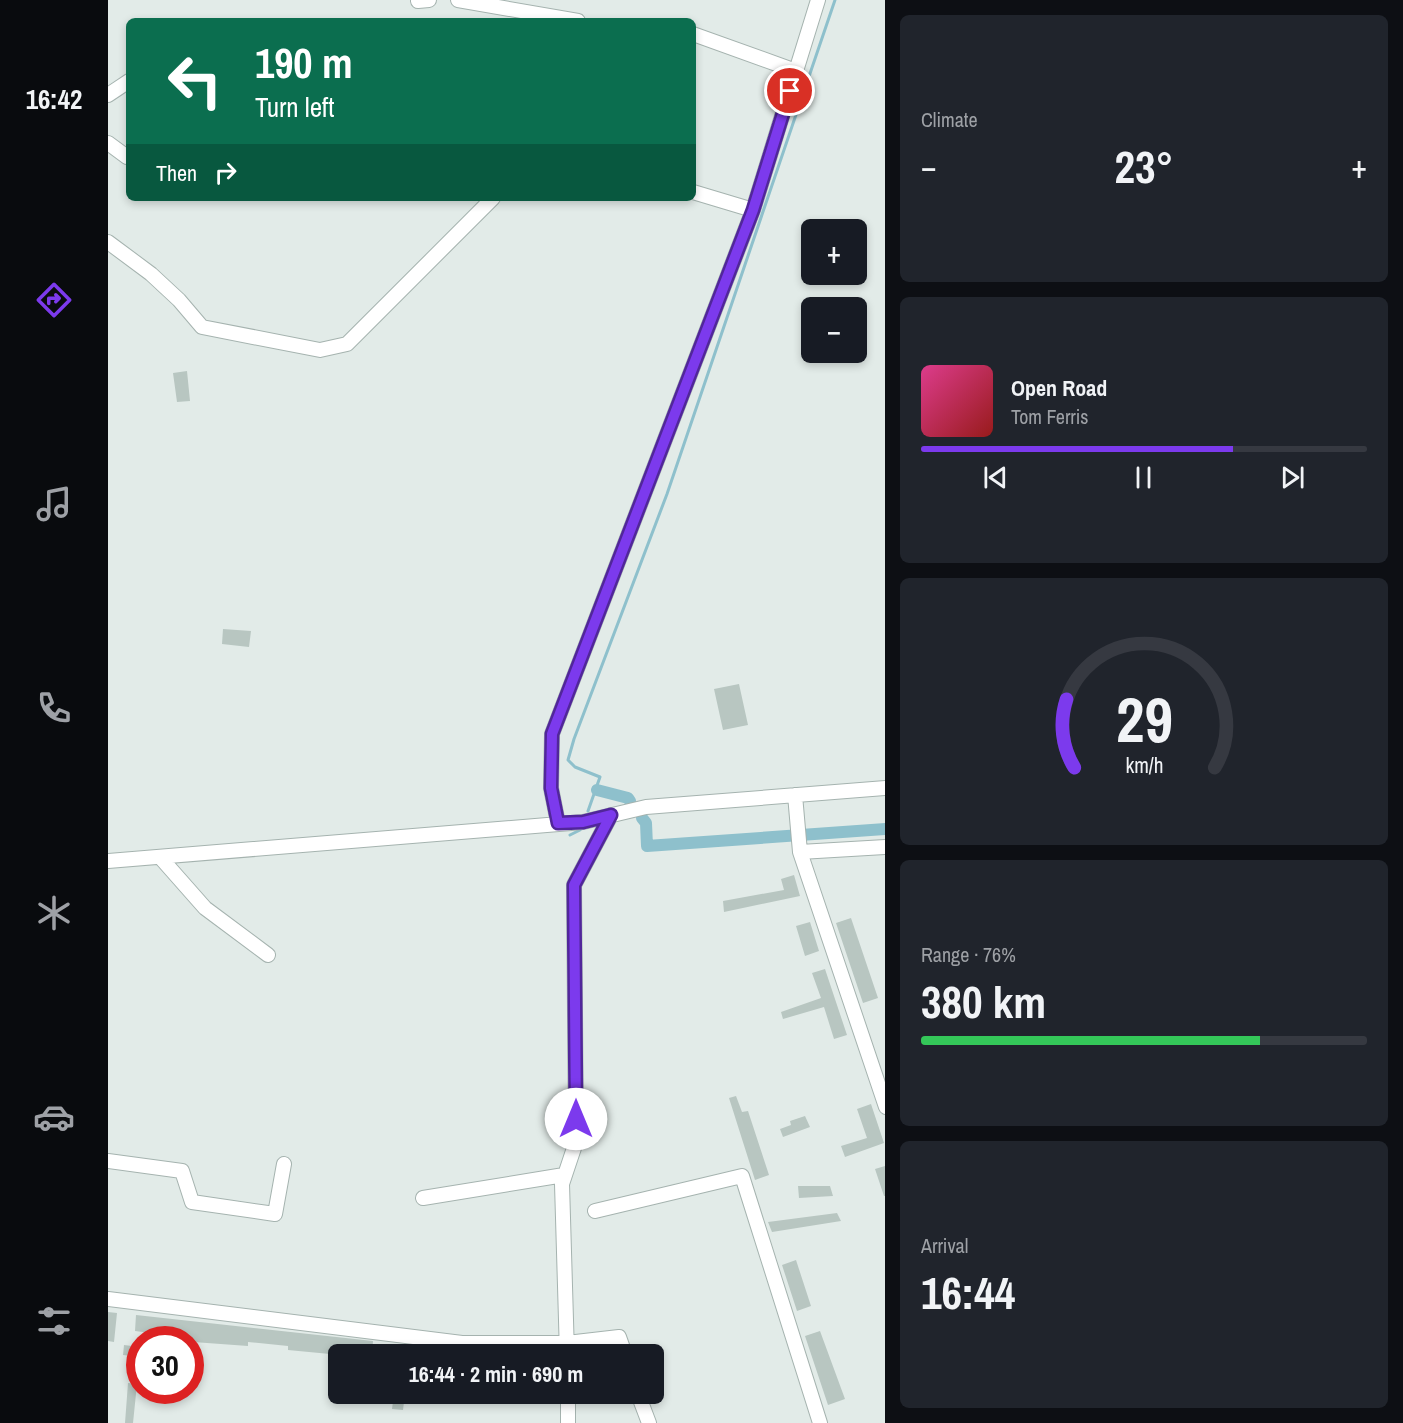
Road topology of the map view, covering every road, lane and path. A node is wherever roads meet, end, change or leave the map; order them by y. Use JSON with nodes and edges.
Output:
{"nodes":[{"id":1,"x":458,"y":0,"type":"edge"},
{"id":2,"x":818,"y":0,"type":"edge"},
{"id":3,"x":561,"y":18,"type":"edge"},
{"id":4,"x":696,"y":35,"type":"edge"},
{"id":5,"x":796,"y":71,"type":"junction"},
{"id":6,"x":126,"y":83,"type":"edge"},
{"id":7,"x":108,"y":95,"type":"edge"},
{"id":8,"x":108,"y":143,"type":"edge"},
{"id":9,"x":126,"y":156,"type":"edge"},
{"id":10,"x":696,"y":193,"type":"edge"},
{"id":11,"x":490,"y":201,"type":"edge"},
{"id":12,"x":753,"y":210,"type":"junction"},
{"id":13,"x":108,"y":242,"type":"edge"},
{"id":14,"x":885,"y":788,"type":"edge"},
{"id":15,"x":795,"y":795,"type":"junction"},
{"id":16,"x":611,"y":815,"type":"junction"},
{"id":17,"x":558,"y":823,"type":"junction"},
{"id":18,"x":885,"y":847,"type":"edge"},
{"id":19,"x":800,"y":851,"type":"junction"},
{"id":20,"x":160,"y":857,"type":"junction"},
{"id":21,"x":108,"y":861,"type":"edge"},
{"id":22,"x":268,"y":955,"type":"dead end"},
{"id":23,"x":885,"y":1107,"type":"edge"},
{"id":24,"x":108,"y":1161,"type":"edge"},
{"id":25,"x":284,"y":1164,"type":"dead end"},
{"id":26,"x":564,"y":1175,"type":"junction"},
{"id":27,"x":423,"y":1198,"type":"dead end"},
{"id":28,"x":595,"y":1212,"type":"dead end"},
{"id":29,"x":108,"y":1299,"type":"edge"},
{"id":30,"x":480,"y":1344,"type":"edge"},
{"id":31,"x":567,"y":1344,"type":"edge"},
{"id":32,"x":589,"y":1344,"type":"edge"},
{"id":33,"x":621,"y":1344,"type":"edge"},
{"id":34,"x":568,"y":1404,"type":"edge"},
{"id":35,"x":642,"y":1404,"type":"edge"},
{"id":36,"x":568,"y":1423,"type":"edge"},
{"id":37,"x":649,"y":1423,"type":"edge"},
{"id":38,"x":820,"y":1423,"type":"edge"}],
"edges":[{"from":1,"to":3,"type":"street"},
{"from":2,"to":5,"type":"street"},
{"from":4,"to":5,"type":"street"},
{"from":5,"to":12,"type":"street"},
{"from":6,"to":7,"type":"street"},
{"from":8,"to":9,"type":"street"},
{"from":10,"to":12,"type":"street"},
{"from":11,"to":13,"type":"street"},
{"from":12,"to":17,"type":"street"},
{"from":14,"to":15,"type":"street"},
{"from":15,"to":16,"type":"street"},
{"from":15,"to":19,"type":"street"},
{"from":16,"to":17,"type":"street"},
{"from":16,"to":26,"type":"street"},
{"from":17,"to":20,"type":"street"},
{"from":18,"to":19,"type":"street"},
{"from":19,"to":23,"type":"street"},
{"from":20,"to":21,"type":"street"},
{"from":20,"to":22,"type":"street"},
{"from":24,"to":25,"type":"street"},
{"from":26,"to":27,"type":"street"},
{"from":26,"to":31,"type":"street"},
{"from":28,"to":38,"type":"street"},
{"from":29,"to":30,"type":"street"},
{"from":32,"to":33,"type":"street"},
{"from":34,"to":36,"type":"street"},
{"from":35,"to":37,"type":"street"}]}
